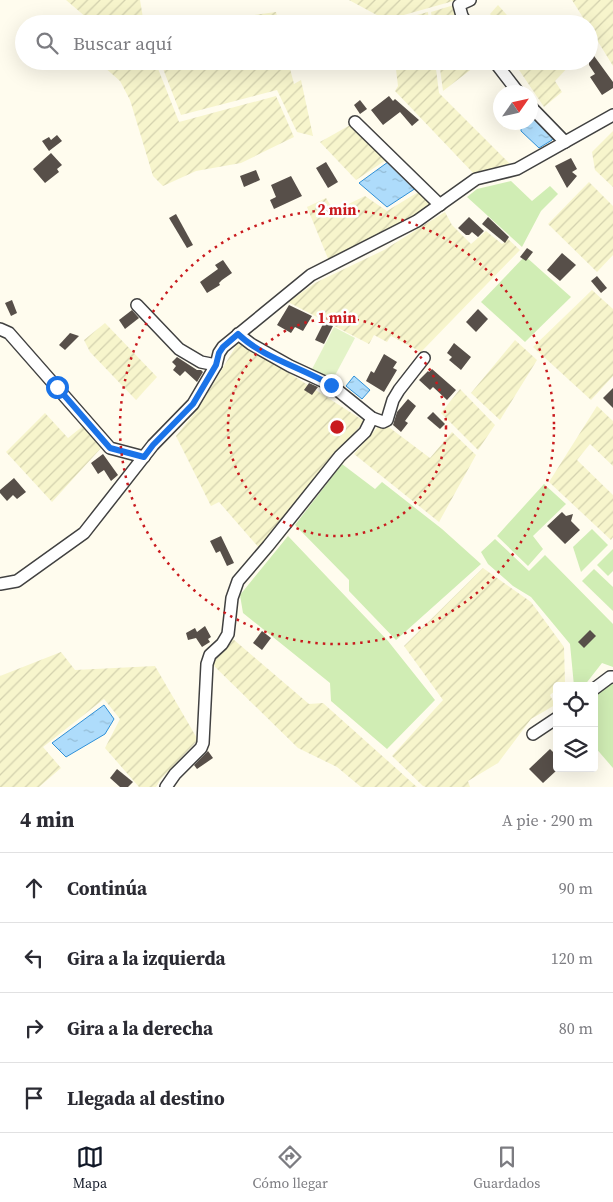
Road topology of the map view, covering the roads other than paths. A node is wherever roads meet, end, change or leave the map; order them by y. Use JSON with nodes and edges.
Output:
{"nodes":[{"id":1,"x":470,"y":0,"type":"edge"},
{"id":2,"x":462,"y":15,"type":"edge"},
{"id":3,"x":501,"y":70,"type":"edge"},
{"id":4,"x":513,"y":85,"type":"edge"},
{"id":5,"x":538,"y":114,"type":"edge"},
{"id":6,"x":613,"y":115,"type":"edge"},
{"id":7,"x":355,"y":122,"type":"dead end"},
{"id":8,"x":565,"y":142,"type":"junction"},
{"id":9,"x":440,"y":205,"type":"junction"},
{"id":10,"x":137,"y":305,"type":"dead end"},
{"id":11,"x":0,"y":329,"type":"edge"},
{"id":12,"x":238,"y":334,"type":"junction"},
{"id":13,"x":424,"y":358,"type":"dead end"},
{"id":14,"x":216,"y":365,"type":"junction"},
{"id":15,"x":372,"y":418,"type":"junction"},
{"id":16,"x":144,"y":457,"type":"junction"},
{"id":17,"x":0,"y":584,"type":"edge"},
{"id":18,"x":613,"y":677,"type":"edge"},
{"id":19,"x":598,"y":686,"type":"edge"},
{"id":20,"x":553,"y":721,"type":"edge"},
{"id":21,"x":534,"y":734,"type":"dead end"},
{"id":22,"x":166,"y":787,"type":"edge"}],
"edges":[{"from":1,"to":2,"type":"street"},
{"from":3,"to":4,"type":"street"},
{"from":5,"to":8,"type":"street"},
{"from":6,"to":8,"type":"street"},
{"from":7,"to":9,"type":"street"},
{"from":8,"to":9,"type":"street"},
{"from":9,"to":12,"type":"street"},
{"from":10,"to":14,"type":"street"},
{"from":11,"to":16,"type":"street"},
{"from":12,"to":14,"type":"street"},
{"from":12,"to":15,"type":"street"},
{"from":13,"to":15,"type":"street"},
{"from":14,"to":16,"type":"street"},
{"from":15,"to":22,"type":"street"},
{"from":16,"to":17,"type":"street"},
{"from":18,"to":19,"type":"street"},
{"from":20,"to":21,"type":"street"}]}
